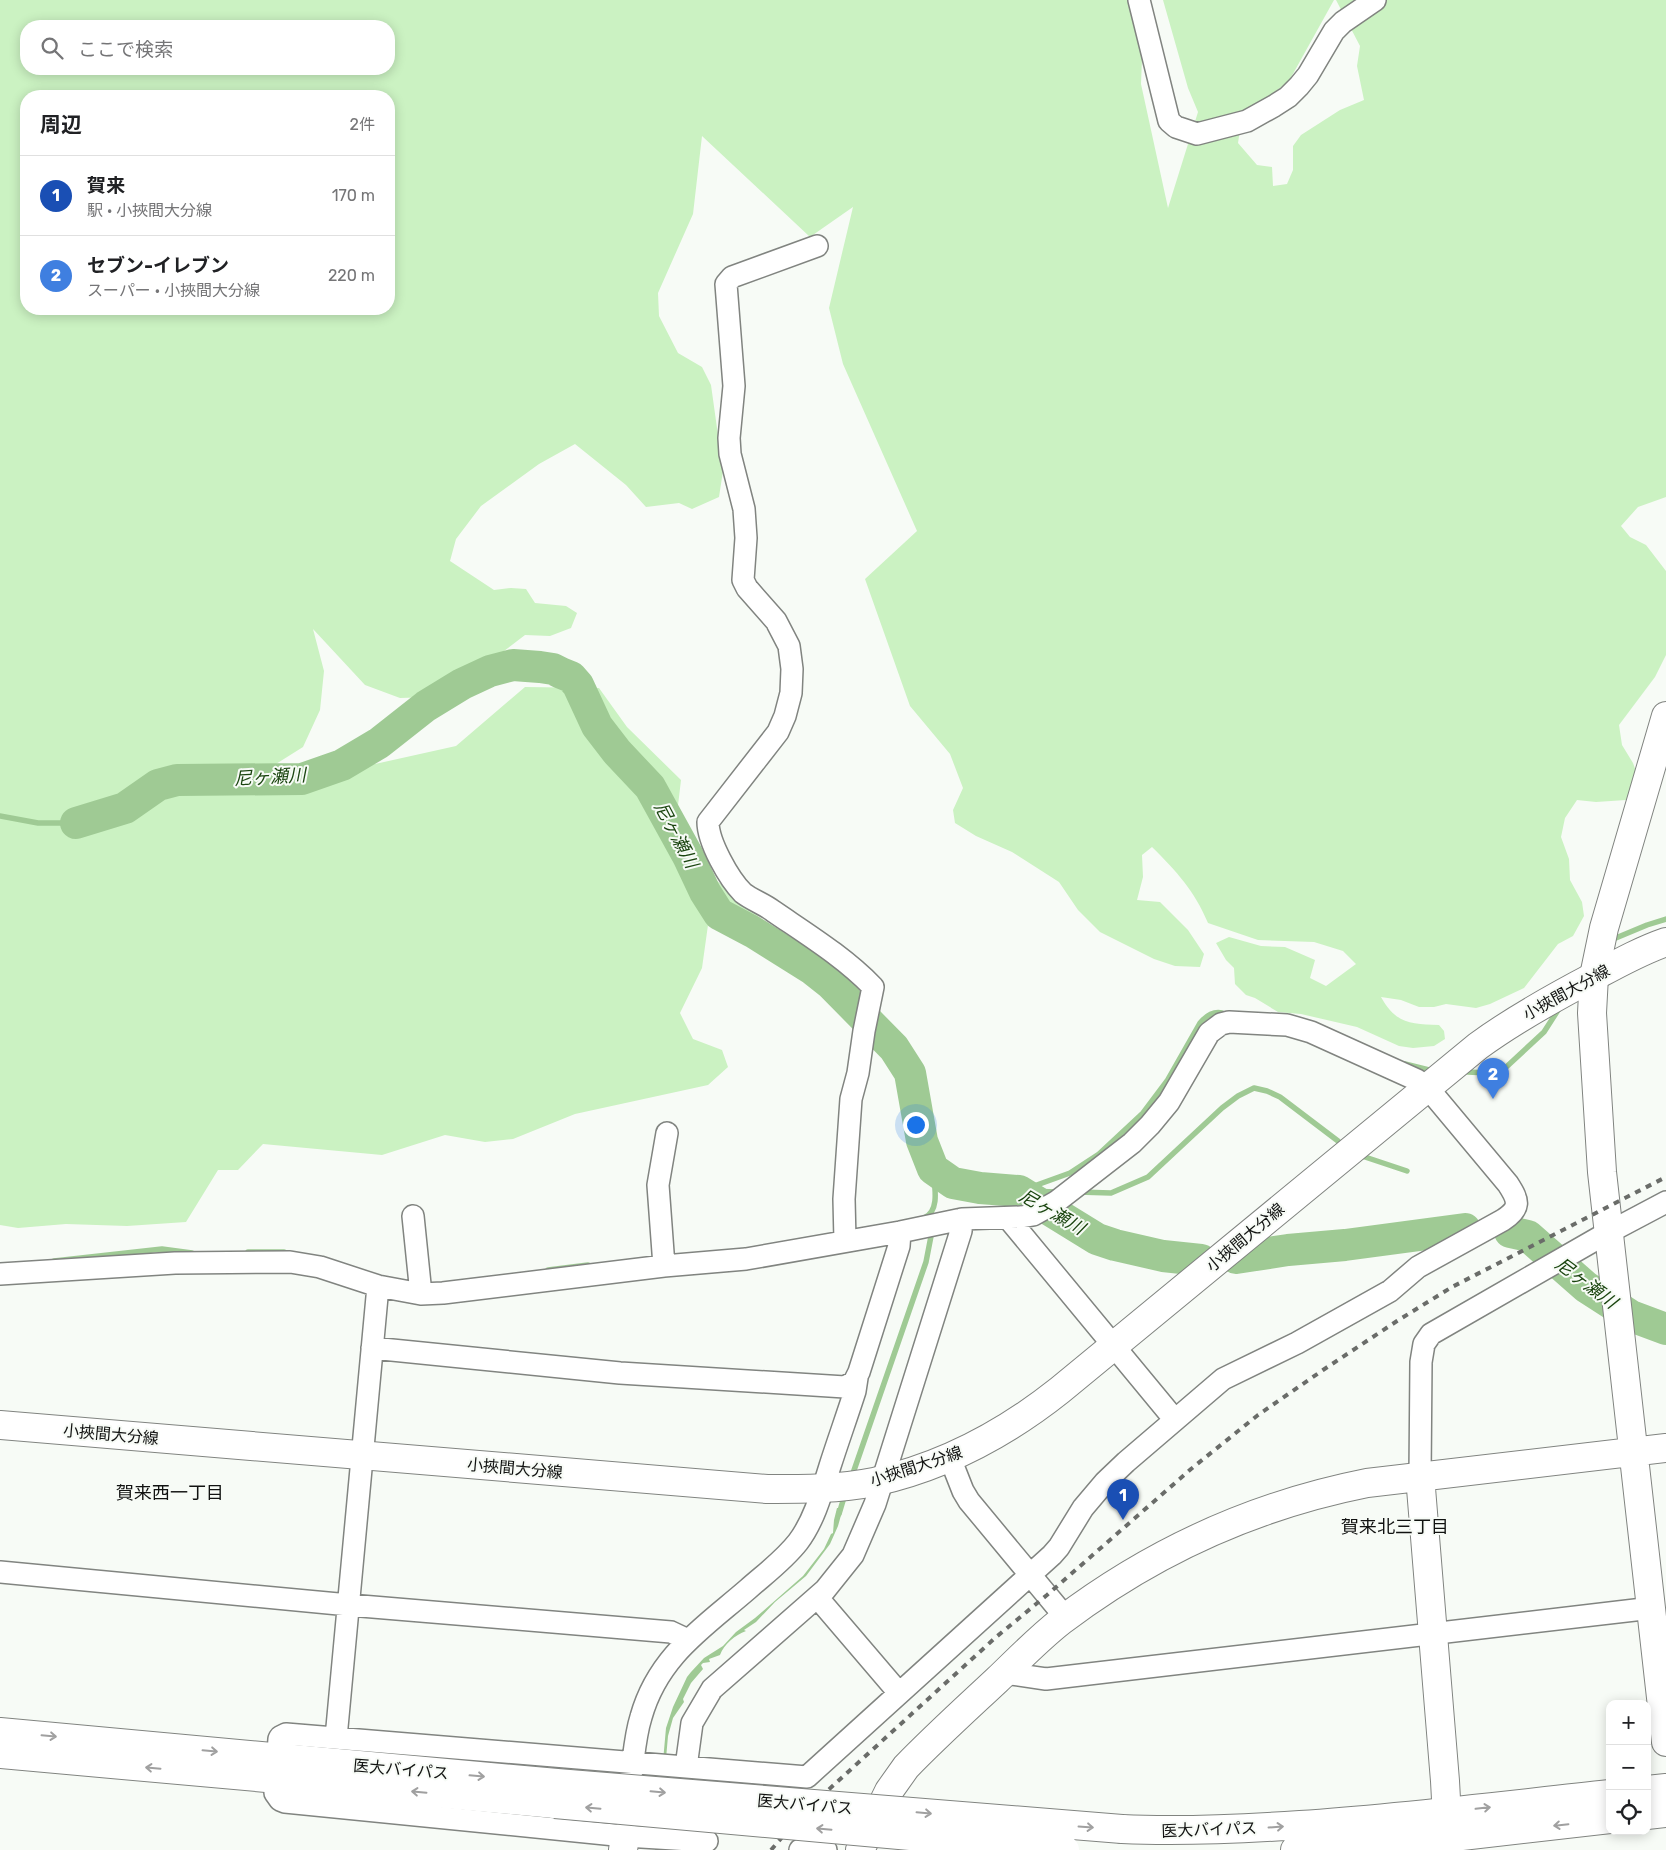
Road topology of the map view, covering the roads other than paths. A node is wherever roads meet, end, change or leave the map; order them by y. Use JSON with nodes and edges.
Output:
{"nodes":[{"id":1,"x":1139,"y":0,"type":"edge"},
{"id":2,"x":1375,"y":0,"type":"edge"},
{"id":3,"x":817,"y":246,"type":"dead end"},
{"id":4,"x":1666,"y":716,"type":"edge"},
{"id":5,"x":1666,"y":942,"type":"edge"},
{"id":6,"x":1594,"y":976,"type":"junction"},
{"id":7,"x":1427,"y":1087,"type":"junction"},
{"id":8,"x":668,"y":1133,"type":"dead end"},
{"id":9,"x":1666,"y":1202,"type":"edge"},
{"id":10,"x":413,"y":1216,"type":"dead end"},
{"id":11,"x":1008,"y":1218,"type":"junction"},
{"id":12,"x":953,"y":1221,"type":"junction"},
{"id":13,"x":910,"y":1230,"type":"junction"},
{"id":14,"x":1609,"y":1232,"type":"junction"},
{"id":15,"x":845,"y":1242,"type":"junction"},
{"id":16,"x":664,"y":1266,"type":"junction"},
{"id":17,"x":0,"y":1274,"type":"edge"},
{"id":18,"x":378,"y":1286,"type":"junction"},
{"id":19,"x":421,"y":1294,"type":"junction"},
{"id":20,"x":1115,"y":1345,"type":"junction"},
{"id":21,"x":372,"y":1348,"type":"junction"},
{"id":22,"x":857,"y":1378,"type":"junction"},
{"id":23,"x":1175,"y":1420,"type":"junction"},
{"id":24,"x":0,"y":1425,"type":"edge"},
{"id":25,"x":1666,"y":1448,"type":"edge"},
{"id":26,"x":1634,"y":1452,"type":"junction"},
{"id":27,"x":362,"y":1456,"type":"junction"},
{"id":28,"x":950,"y":1458,"type":"junction"},
{"id":29,"x":1420,"y":1476,"type":"junction"},
{"id":30,"x":883,"y":1480,"type":"junction"},
{"id":31,"x":839,"y":1487,"type":"junction"},
{"id":32,"x":0,"y":1572,"type":"edge"},
{"id":33,"x":1029,"y":1575,"type":"junction"},
{"id":34,"x":818,"y":1597,"type":"junction"},
{"id":35,"x":349,"y":1605,"type":"junction"},
{"id":36,"x":1652,"y":1608,"type":"junction"},
{"id":37,"x":1066,"y":1618,"type":"junction"},
{"id":38,"x":1432,"y":1634,"type":"junction"},
{"id":39,"x":688,"y":1640,"type":"junction"},
{"id":40,"x":1004,"y":1673,"type":"junction"},
{"id":41,"x":899,"y":1693,"type":"junction"},
{"id":42,"x":0,"y":1732,"type":"edge"},
{"id":43,"x":336,"y":1738,"type":"junction"},
{"id":44,"x":1666,"y":1742,"type":"edge"},
{"id":45,"x":0,"y":1754,"type":"edge"},
{"id":46,"x":633,"y":1764,"type":"junction"},
{"id":47,"x":686,"y":1767,"type":"junction"},
{"id":48,"x":277,"y":1768,"type":"junction"},
{"id":49,"x":1666,"y":1788,"type":"edge"},
{"id":50,"x":1651,"y":1790,"type":"edge"},
{"id":51,"x":556,"y":1794,"type":"junction"},
{"id":52,"x":1606,"y":1795,"type":"edge"},
{"id":53,"x":1666,"y":1813,"type":"edge"},
{"id":54,"x":1651,"y":1815,"type":"edge"},
{"id":55,"x":1606,"y":1819,"type":"edge"},
{"id":56,"x":1448,"y":1833,"type":"edge"},
{"id":57,"x":707,"y":1842,"type":"dead end"},
{"id":58,"x":624,"y":1843,"type":"edge"},
{"id":59,"x":800,"y":1850,"type":"edge"},
{"id":60,"x":826,"y":1850,"type":"edge"},
{"id":61,"x":860,"y":1850,"type":"edge"},
{"id":62,"x":1065,"y":1850,"type":"edge"},
{"id":63,"x":1295,"y":1850,"type":"edge"}],
"edges":[{"from":1,"to":2,"type":"street"},
{"from":3,"to":15,"type":"street"},
{"from":4,"to":6,"type":"main road"},
{"from":5,"to":6,"type":"main road","name":"小挾間大分線"},
{"from":6,"to":7,"type":"main road","name":"小挾間大分線"},
{"from":6,"to":14,"type":"main road"},
{"from":7,"to":11,"type":"street"},
{"from":7,"to":20,"type":"main road","name":"小挾間大分線"},
{"from":7,"to":23,"type":"street"},
{"from":8,"to":16,"type":"street"},
{"from":9,"to":14,"type":"street"},
{"from":10,"to":19,"type":"street"},
{"from":11,"to":12,"type":"street"},
{"from":11,"to":20,"type":"street"},
{"from":12,"to":13,"type":"street"},
{"from":12,"to":30,"type":"street"},
{"from":13,"to":15,"type":"street"},
{"from":13,"to":22,"type":"street"},
{"from":14,"to":26,"type":"main road"},
{"from":14,"to":29,"type":"street"},
{"from":15,"to":16,"type":"street"},
{"from":16,"to":19,"type":"street"},
{"from":17,"to":18,"type":"street"},
{"from":18,"to":19,"type":"street"},
{"from":18,"to":21,"type":"street"},
{"from":20,"to":23,"type":"street"},
{"from":20,"to":28,"type":"main road","name":"小挾間大分線"},
{"from":21,"to":22,"type":"street"},
{"from":21,"to":27,"type":"street"},
{"from":22,"to":31,"type":"street"},
{"from":23,"to":33,"type":"street"},
{"from":24,"to":27,"type":"main road","name":"小挾間大分線"},
{"from":25,"to":26,"type":"main road"},
{"from":26,"to":29,"type":"main road"},
{"from":26,"to":36,"type":"main road"},
{"from":27,"to":31,"type":"main road","name":"小挾間大分線"},
{"from":27,"to":35,"type":"street"},
{"from":28,"to":30,"type":"main road","name":"小挾間大分線"},
{"from":28,"to":33,"type":"street"},
{"from":29,"to":37,"type":"main road"},
{"from":29,"to":38,"type":"main road"},
{"from":30,"to":31,"type":"main road","name":"小挾間大分線"},
{"from":30,"to":34,"type":"street"},
{"from":31,"to":39,"type":"street"},
{"from":32,"to":35,"type":"street"},
{"from":33,"to":37,"type":"street"},
{"from":33,"to":41,"type":"street"},
{"from":34,"to":41,"type":"street"},
{"from":34,"to":47,"type":"street"},
{"from":35,"to":39,"type":"street"},
{"from":35,"to":43,"type":"street"},
{"from":36,"to":38,"type":"street"},
{"from":36,"to":44,"type":"main road"},
{"from":37,"to":40,"type":"main road"},
{"from":38,"to":40,"type":"street"},
{"from":38,"to":56,"type":"main road"},
{"from":39,"to":46,"type":"street"},
{"from":40,"to":61,"type":"main road"},
{"from":41,"to":47,"type":"street"},
{"from":42,"to":48,"type":"main road","name":"医大バイパス","one_way":true},
{"from":43,"to":46,"type":"street"},
{"from":43,"to":48,"type":"street"},
{"from":48,"to":45,"type":"main road","name":"医大バイパス","one_way":true},
{"from":46,"to":47,"type":"street"},
{"from":46,"to":58,"type":"street"},
{"from":48,"to":51,"type":"main road","name":"医大バイパス"},
{"from":48,"to":58,"type":"street"},
{"from":49,"to":50,"type":"main road"},
{"from":51,"to":56,"type":"main road","name":"医大バイパス","one_way":true,"bridge":true},
{"from":62,"to":51,"type":"main road","name":"医大バイパス","one_way":true,"bridge":true},
{"from":56,"to":52,"type":"main road","name":"医大バイパス","one_way":true},
{"from":53,"to":54,"type":"main road"},
{"from":55,"to":56,"type":"main road","name":"医大バイパス","one_way":true},
{"from":56,"to":63,"type":"main road","name":"医大バイパス"},
{"from":57,"to":58,"type":"street"},
{"from":59,"to":60,"type":"street"}]}
